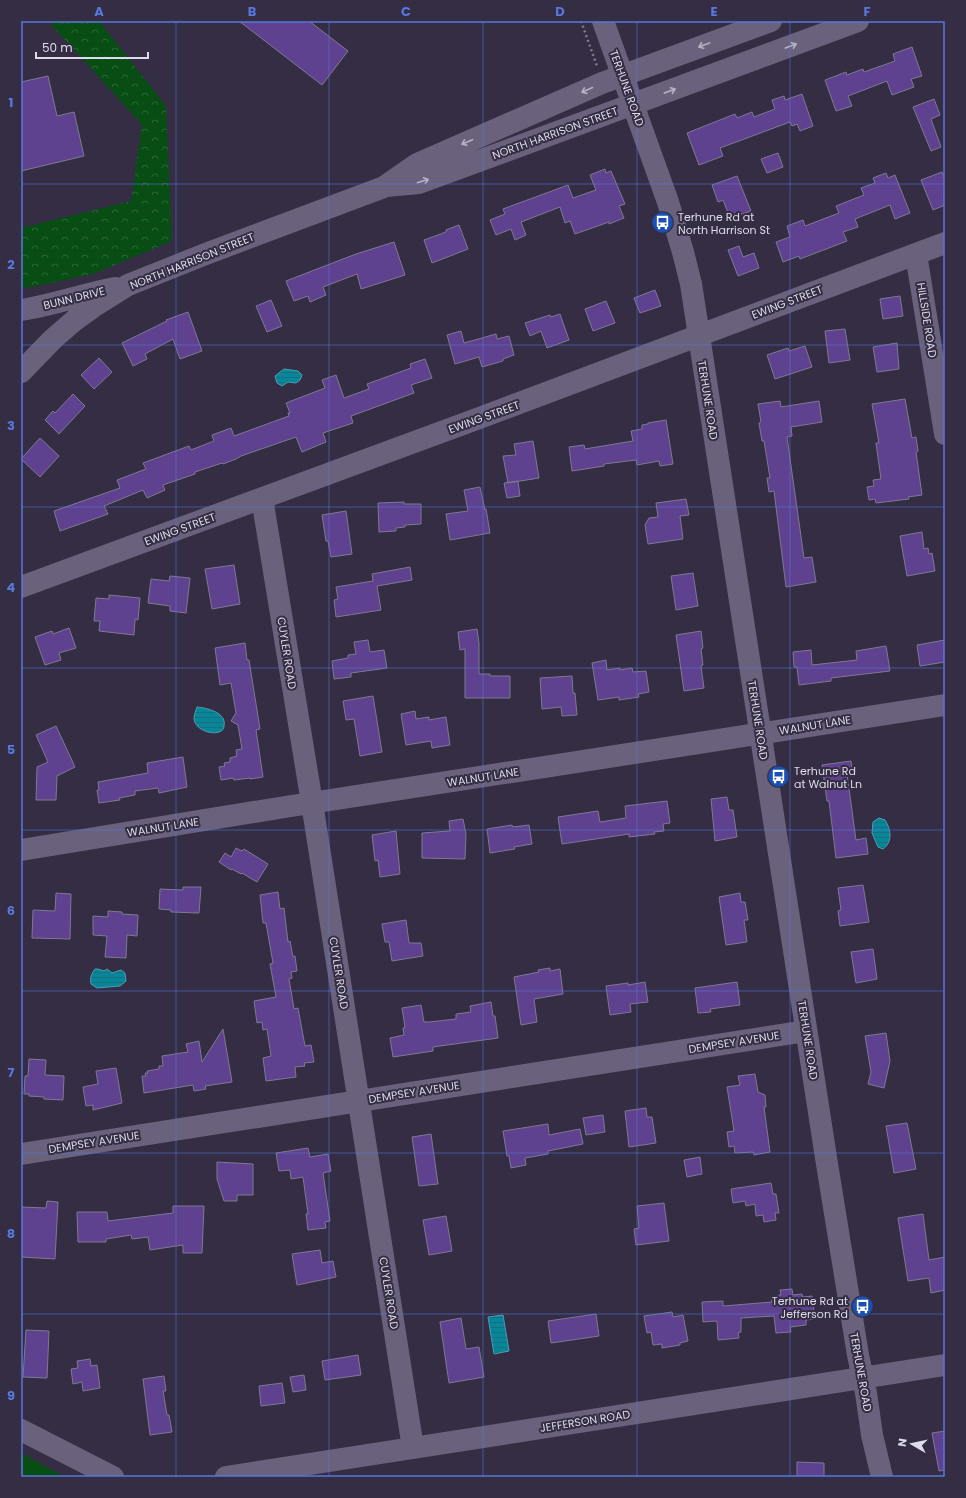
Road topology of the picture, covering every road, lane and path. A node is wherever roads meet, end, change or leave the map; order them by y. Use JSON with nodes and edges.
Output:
{"nodes":[{"id":1,"x":603,"y":21,"type":"edge"},
{"id":2,"x":858,"y":21,"type":"edge"},
{"id":3,"x":761,"y":23,"type":"edge"},
{"id":4,"x":623,"y":75,"type":"junction"},
{"id":5,"x":633,"y":105,"type":"junction"},
{"id":6,"x":384,"y":187,"type":"junction"},
{"id":7,"x":945,"y":243,"type":"edge"},
{"id":8,"x":916,"y":254,"type":"junction"},
{"id":9,"x":128,"y":285,"type":"junction"},
{"id":10,"x":21,"y":310,"type":"edge"},
{"id":11,"x":699,"y":335,"type":"junction"},
{"id":12,"x":21,"y":372,"type":"edge"},
{"id":13,"x":945,"y":434,"type":"edge"},
{"id":14,"x":262,"y":498,"type":"junction"},
{"id":15,"x":21,"y":587,"type":"edge"},
{"id":16,"x":945,"y":705,"type":"edge"},
{"id":17,"x":760,"y":734,"type":"junction"},
{"id":18,"x":312,"y":803,"type":"junction"},
{"id":19,"x":21,"y":850,"type":"edge"},
{"id":20,"x":806,"y":1031,"type":"junction"},
{"id":21,"x":359,"y":1101,"type":"junction"},
{"id":22,"x":21,"y":1154,"type":"edge"},
{"id":23,"x":945,"y":1365,"type":"edge"},
{"id":24,"x":862,"y":1378,"type":"junction"},
{"id":25,"x":21,"y":1430,"type":"edge"},
{"id":26,"x":413,"y":1448,"type":"junction"},
{"id":27,"x":113,"y":1477,"type":"edge"},
{"id":28,"x":226,"y":1477,"type":"edge"},
{"id":29,"x":882,"y":1477,"type":"edge"}],
"edges":[{"from":1,"to":4,"type":"street","name":"TERHUNE ROAD"},
{"from":5,"to":2,"type":"street","name":"NORTH HARRISON STREET","one_way":true},
{"from":3,"to":4,"type":"street","name":"NORTH HARRISON STREET","one_way":true},
{"from":4,"to":5,"type":"street","name":"TERHUNE ROAD"},
{"from":4,"to":6,"type":"street","name":"NORTH HARRISON STREET","one_way":true},
{"from":6,"to":5,"type":"street","name":"NORTH HARRISON STREET","one_way":true},
{"from":5,"to":11,"type":"street","name":"TERHUNE ROAD"},
{"from":6,"to":9,"type":"street","name":"NORTH HARRISON STREET"},
{"from":7,"to":8,"type":"street","name":"EWING STREET"},
{"from":8,"to":11,"type":"street","name":"EWING STREET"},
{"from":8,"to":13,"type":"street","name":"HILLSIDE ROAD"},
{"from":9,"to":10,"type":"street","name":"BUNN DRIVE"},
{"from":9,"to":12,"type":"street","name":"NORTH HARRISON STREET"},
{"from":11,"to":14,"type":"street","name":"EWING STREET"},
{"from":11,"to":17,"type":"street","name":"TERHUNE ROAD"},
{"from":14,"to":15,"type":"street","name":"EWING STREET"},
{"from":14,"to":18,"type":"street","name":"CUYLER ROAD"},
{"from":16,"to":17,"type":"street","name":"WALNUT LANE"},
{"from":17,"to":18,"type":"street","name":"WALNUT LANE"},
{"from":17,"to":20,"type":"street","name":"TERHUNE ROAD"},
{"from":18,"to":19,"type":"street","name":"WALNUT LANE"},
{"from":18,"to":21,"type":"street","name":"CUYLER ROAD"},
{"from":20,"to":21,"type":"street","name":"DEMPSEY AVENUE"},
{"from":20,"to":24,"type":"street","name":"TERHUNE ROAD"},
{"from":21,"to":22,"type":"street","name":"DEMPSEY AVENUE"},
{"from":21,"to":26,"type":"street","name":"CUYLER ROAD"},
{"from":23,"to":24,"type":"street","name":"JEFFERSON ROAD"},
{"from":24,"to":26,"type":"street","name":"JEFFERSON ROAD"},
{"from":24,"to":29,"type":"street","name":"TERHUNE ROAD"},
{"from":25,"to":27,"type":"street"},
{"from":26,"to":28,"type":"street","name":"JEFFERSON ROAD"}]}
